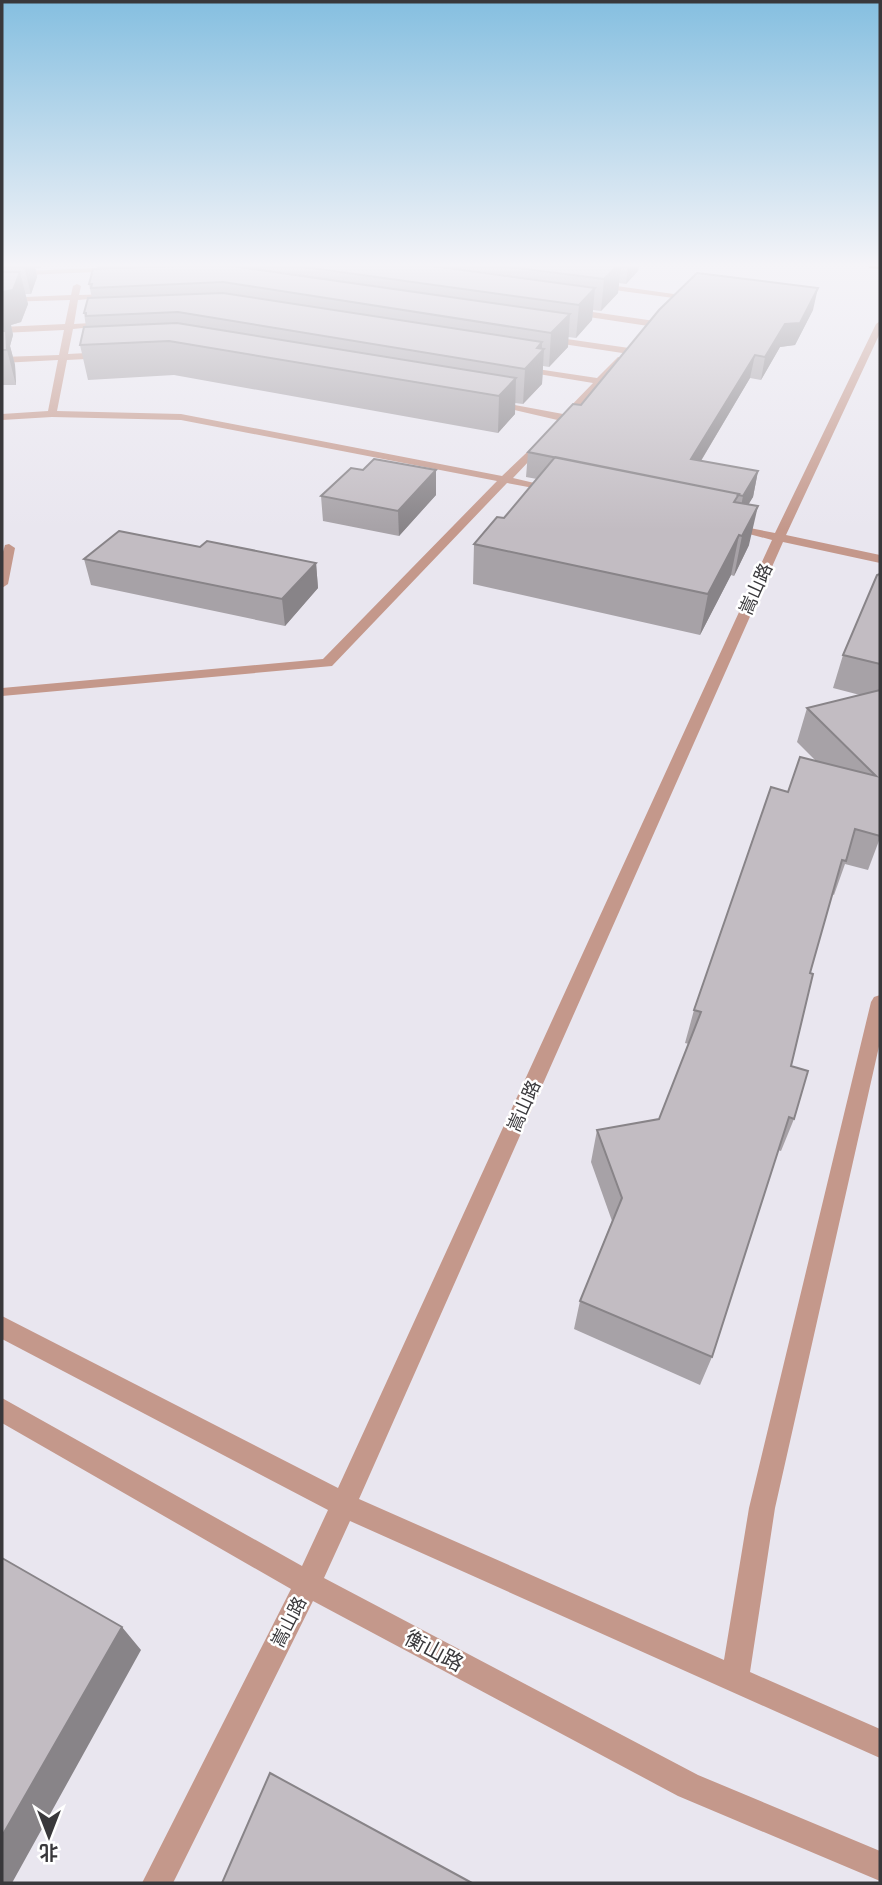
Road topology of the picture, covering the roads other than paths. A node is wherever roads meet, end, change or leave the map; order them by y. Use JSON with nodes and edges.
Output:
{"nodes":[{"id":1,"x":64,"y":354,"type":"edge"},
{"id":2,"x":116,"y":354,"type":"edge"},
{"id":3,"x":626,"y":354,"type":"edge"},
{"id":4,"x":866,"y":354,"type":"edge"},
{"id":5,"x":63,"y":357,"type":"junction"},
{"id":6,"x":2,"y":360,"type":"edge"},
{"id":7,"x":503,"y":365,"type":"edge"},
{"id":8,"x":600,"y":381,"type":"junction"},
{"id":9,"x":483,"y":403,"type":"edge"},
{"id":10,"x":52,"y":414,"type":"junction"},
{"id":11,"x":2,"y":417,"type":"edge"},
{"id":12,"x":556,"y":426,"type":"junction"},
{"id":13,"x":505,"y":479,"type":"junction"},
{"id":14,"x":573,"y":494,"type":"edge"},
{"id":15,"x":710,"y":523,"type":"edge"},
{"id":16,"x":779,"y":537,"type":"junction"},
{"id":17,"x":9,"y":548,"type":"dead end"},
{"id":18,"x":880,"y":559,"type":"edge"},
{"id":19,"x":2,"y":584,"type":"edge"},
{"id":20,"x":2,"y":692,"type":"edge"},
{"id":21,"x":880,"y":1002,"type":"edge"},
{"id":22,"x":2,"y":1327,"type":"edge"},
{"id":23,"x":2,"y":1410,"type":"edge"},
{"id":24,"x":344,"y":1505,"type":"junction"},
{"id":25,"x":308,"y":1584,"type":"junction"},
{"id":26,"x":736,"y":1680,"type":"junction"},
{"id":27,"x":880,"y":1744,"type":"edge"},
{"id":28,"x":880,"y":1866,"type":"edge"},
{"id":29,"x":157,"y":1883,"type":"edge"}],
"edges":[{"from":1,"to":5,"type":"street"},
{"from":2,"to":5,"type":"street"},
{"from":3,"to":8,"type":"street"},
{"from":4,"to":16,"type":"street","name":"嵩山路"},
{"from":5,"to":6,"type":"street"},
{"from":5,"to":10,"type":"street"},
{"from":7,"to":8,"type":"street"},
{"from":8,"to":12,"type":"street"},
{"from":9,"to":12,"type":"street"},
{"from":10,"to":11,"type":"street"},
{"from":10,"to":13,"type":"street"},
{"from":12,"to":13,"type":"street"},
{"from":13,"to":14,"type":"street"},
{"from":13,"to":20,"type":"street"},
{"from":15,"to":16,"type":"street"},
{"from":16,"to":18,"type":"street"},
{"from":16,"to":24,"type":"street","name":"嵩山路"},
{"from":17,"to":19,"type":"street"},
{"from":21,"to":26,"type":"street"},
{"from":22,"to":24,"type":"street"},
{"from":23,"to":25,"type":"street","name":"衡山路"},
{"from":24,"to":25,"type":"street","name":"嵩山路"},
{"from":24,"to":26,"type":"street"},
{"from":25,"to":28,"type":"street","name":"衡山路"},
{"from":25,"to":29,"type":"street","name":"嵩山路"},
{"from":26,"to":27,"type":"street"}]}
